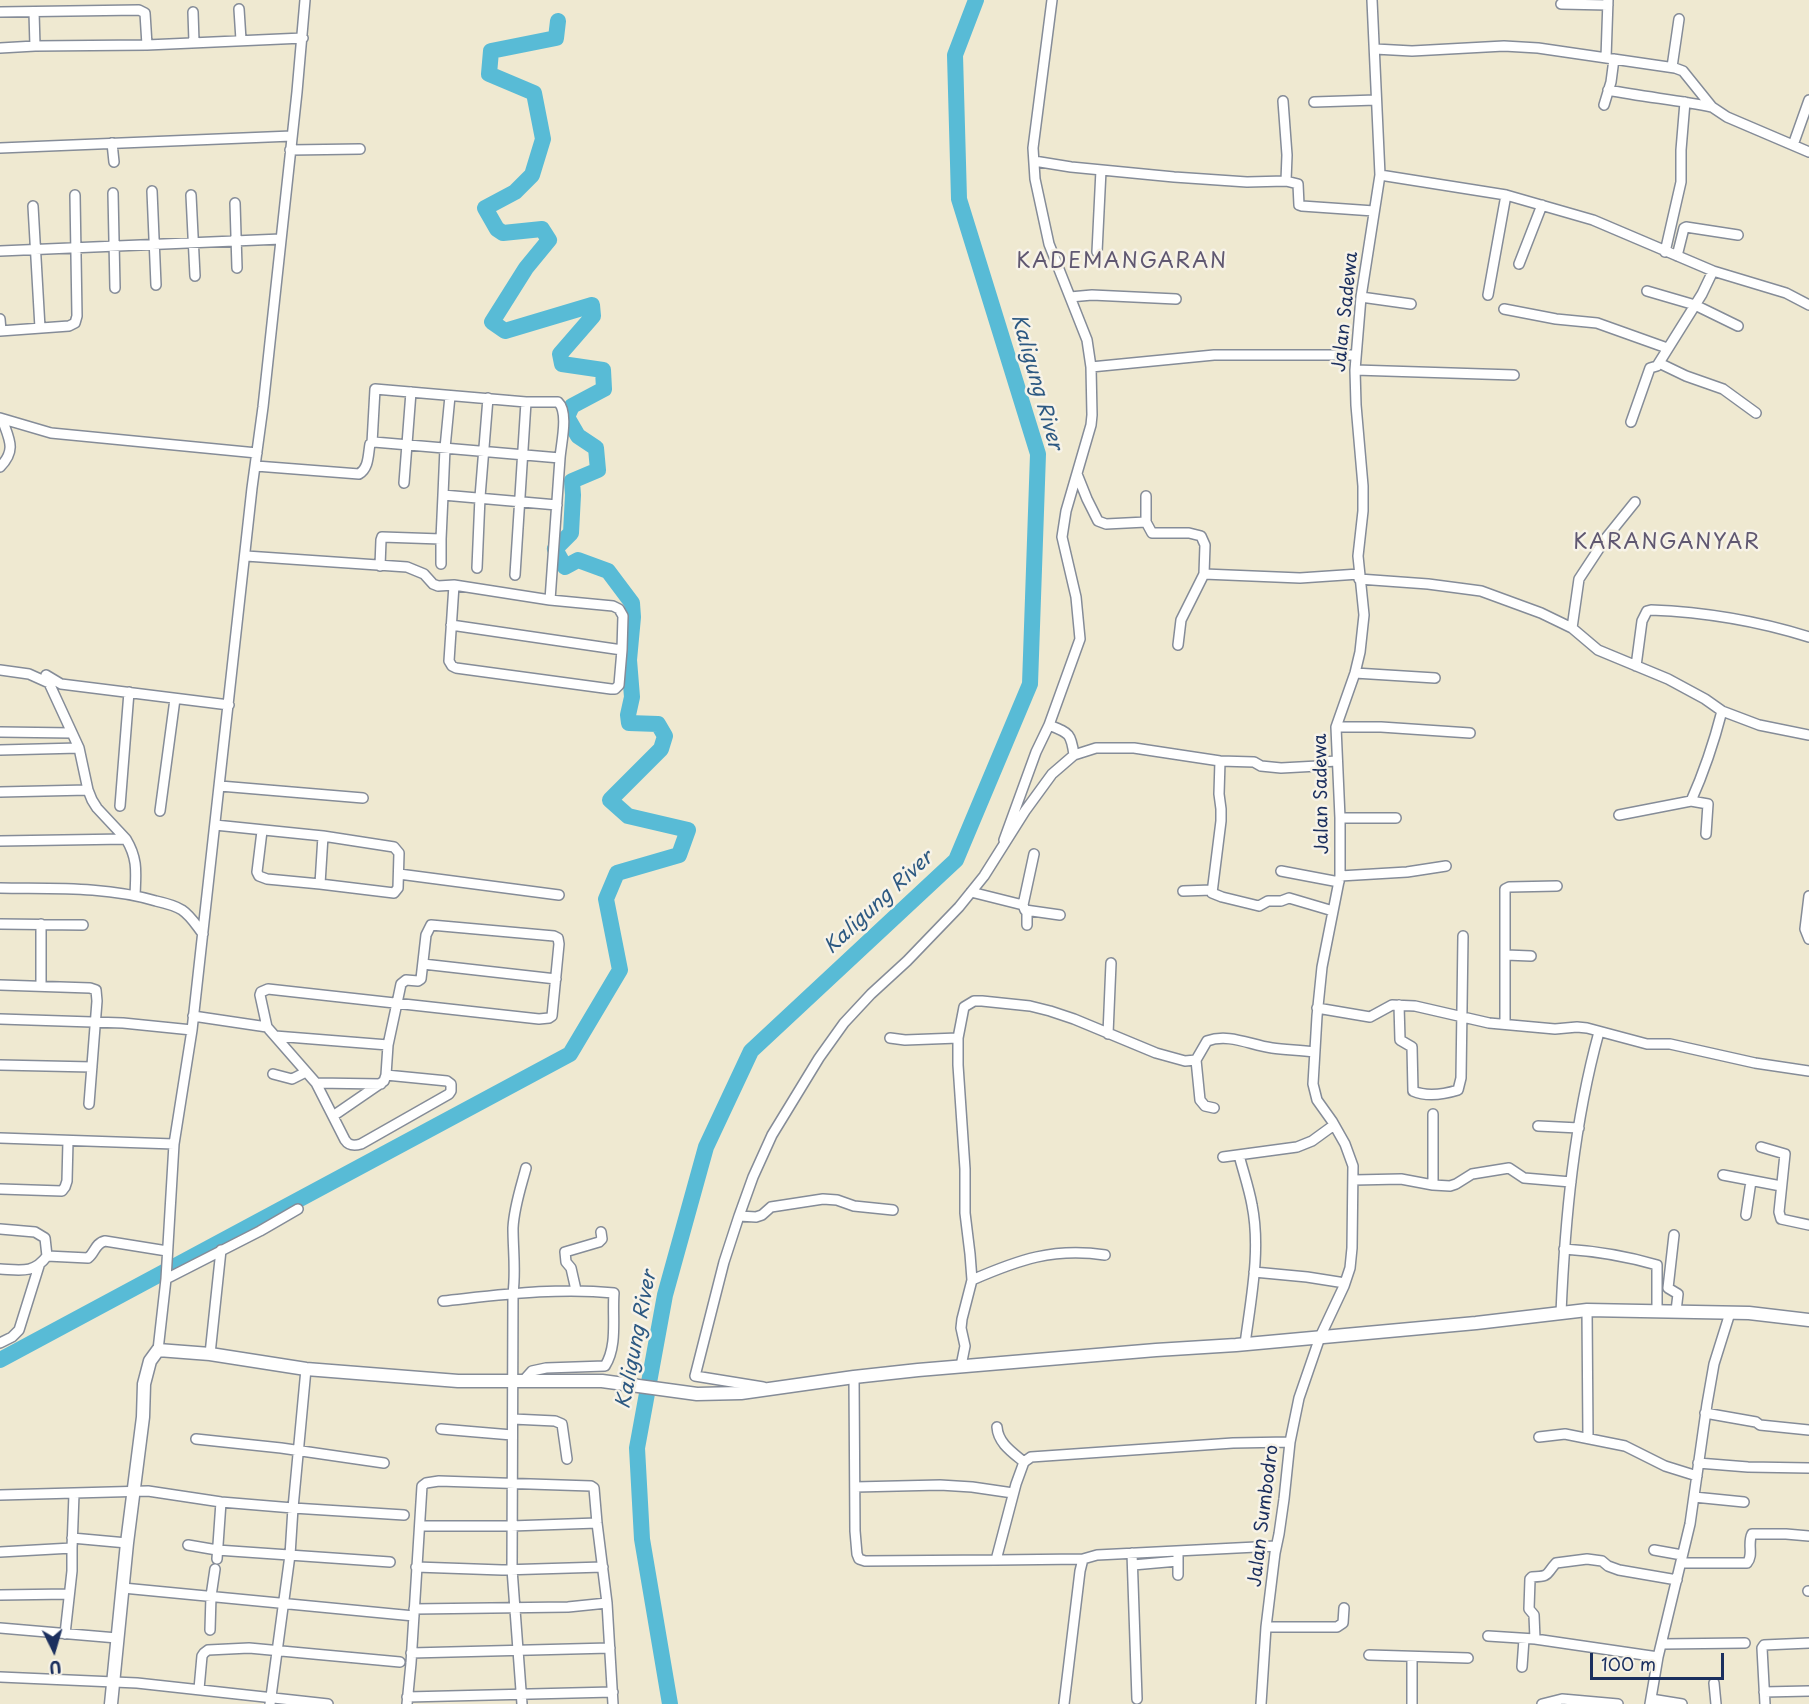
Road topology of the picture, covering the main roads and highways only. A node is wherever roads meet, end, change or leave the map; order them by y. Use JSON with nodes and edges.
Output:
{"nodes":[{"id":1,"x":1809,"y":1320,"type":"edge"},
{"id":2,"x":111,"y":1704,"type":"edge"}],
"edges":[{"from":1,"to":2,"type":"main road"}]}
